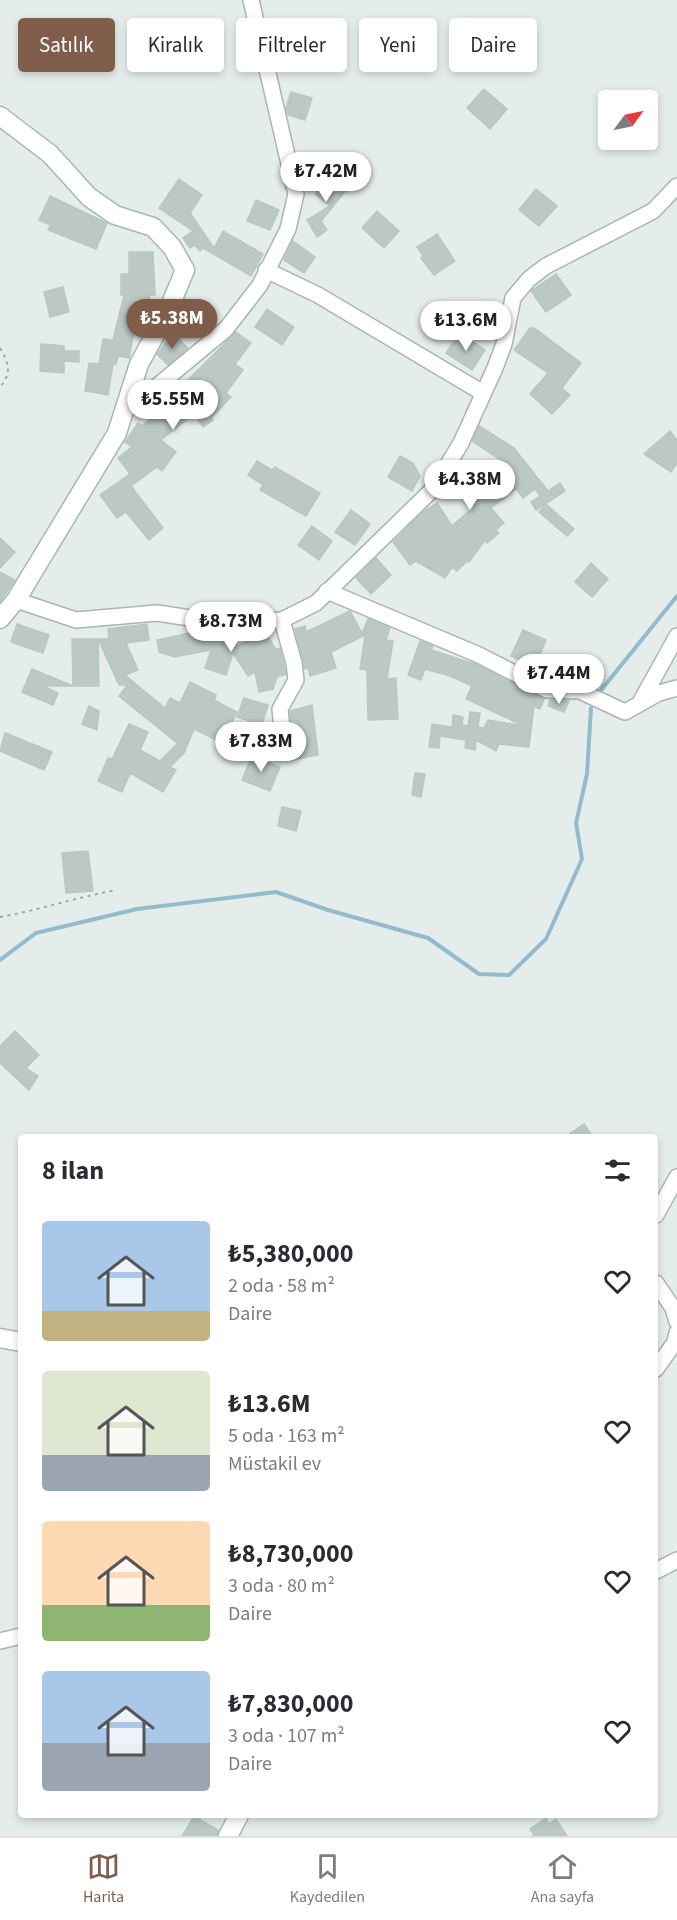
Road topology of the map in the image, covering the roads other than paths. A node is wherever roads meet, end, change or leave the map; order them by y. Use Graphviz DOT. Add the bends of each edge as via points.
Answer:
graph roads {
  1 [pos="251,0"];
  2 [pos="0,116"];
  3 [pos="677,186"];
  4 [pos="266,270"];
  5 [pos="483,393"];
  6 [pos="128,396"];
  7 [pos="327,591"];
  8 [pos="16,600"];
  9 [pos="0,619"];
  10 [pos="282,620"];
  11 [pos="677,636"];
  12 [pos="677,688"];
  13 [pos="641,701"];
  14 [pos="283,740"];
  15 [pos="677,1177"];
  16 [pos="658,1211"];
  17 [pos="658,1286"];
  18 [pos="677,1322"];
  19 [pos="677,1333"];
  20 [pos="0,1338"];
  21 [pos="18,1341"];
  22 [pos="658,1366"];
  23 [pos="677,1560"];
  24 [pos="658,1570"];
  25 [pos="18,1637"];
  26 [pos="0,1641"];
  27 [pos="237,1818"];
  28 [pos="228,1836"];
  1 -- 4 [label="street" via="296,194 288,229"];
  2 -- 6 [label="street" via="50,154 89,197 115,215 153,227 172,247 185,270 139,364"];
  3 -- 5 [label="street" via="653,211 546,266 529,279 513,298 504,344"];
  4 -- 5 [label="street" via="346,311"];
  4 -- 6 [label="street" via="260,285 226,329 149,393"];
  5 -- 7 [label="street" via="461,443 433,489"];
  6 -- 8 [label="street" via="117,433"];
  7 -- 10 [label="street" via="316,603"];
  7 -- 13 [label="street" via="479,655 547,690 580,691 625,711"];
  8 -- 9 [label="street"];
  8 -- 10 [label="street" via="76,620 157,613 210,621"];
  10 -- 14 [label="street" via="296,680 280,709"];
  11 -- 13 [label="street"];
  12 -- 13 [label="street"];
  15 -- 16 [label="street"];
  17 -- 18 [label="street"];
  19 -- 22 [label="street"];
  20 -- 21 [label="street"];
  23 -- 24 [label="street"];
  25 -- 26 [label="street"];
  27 -- 28 [label="street"];
}
